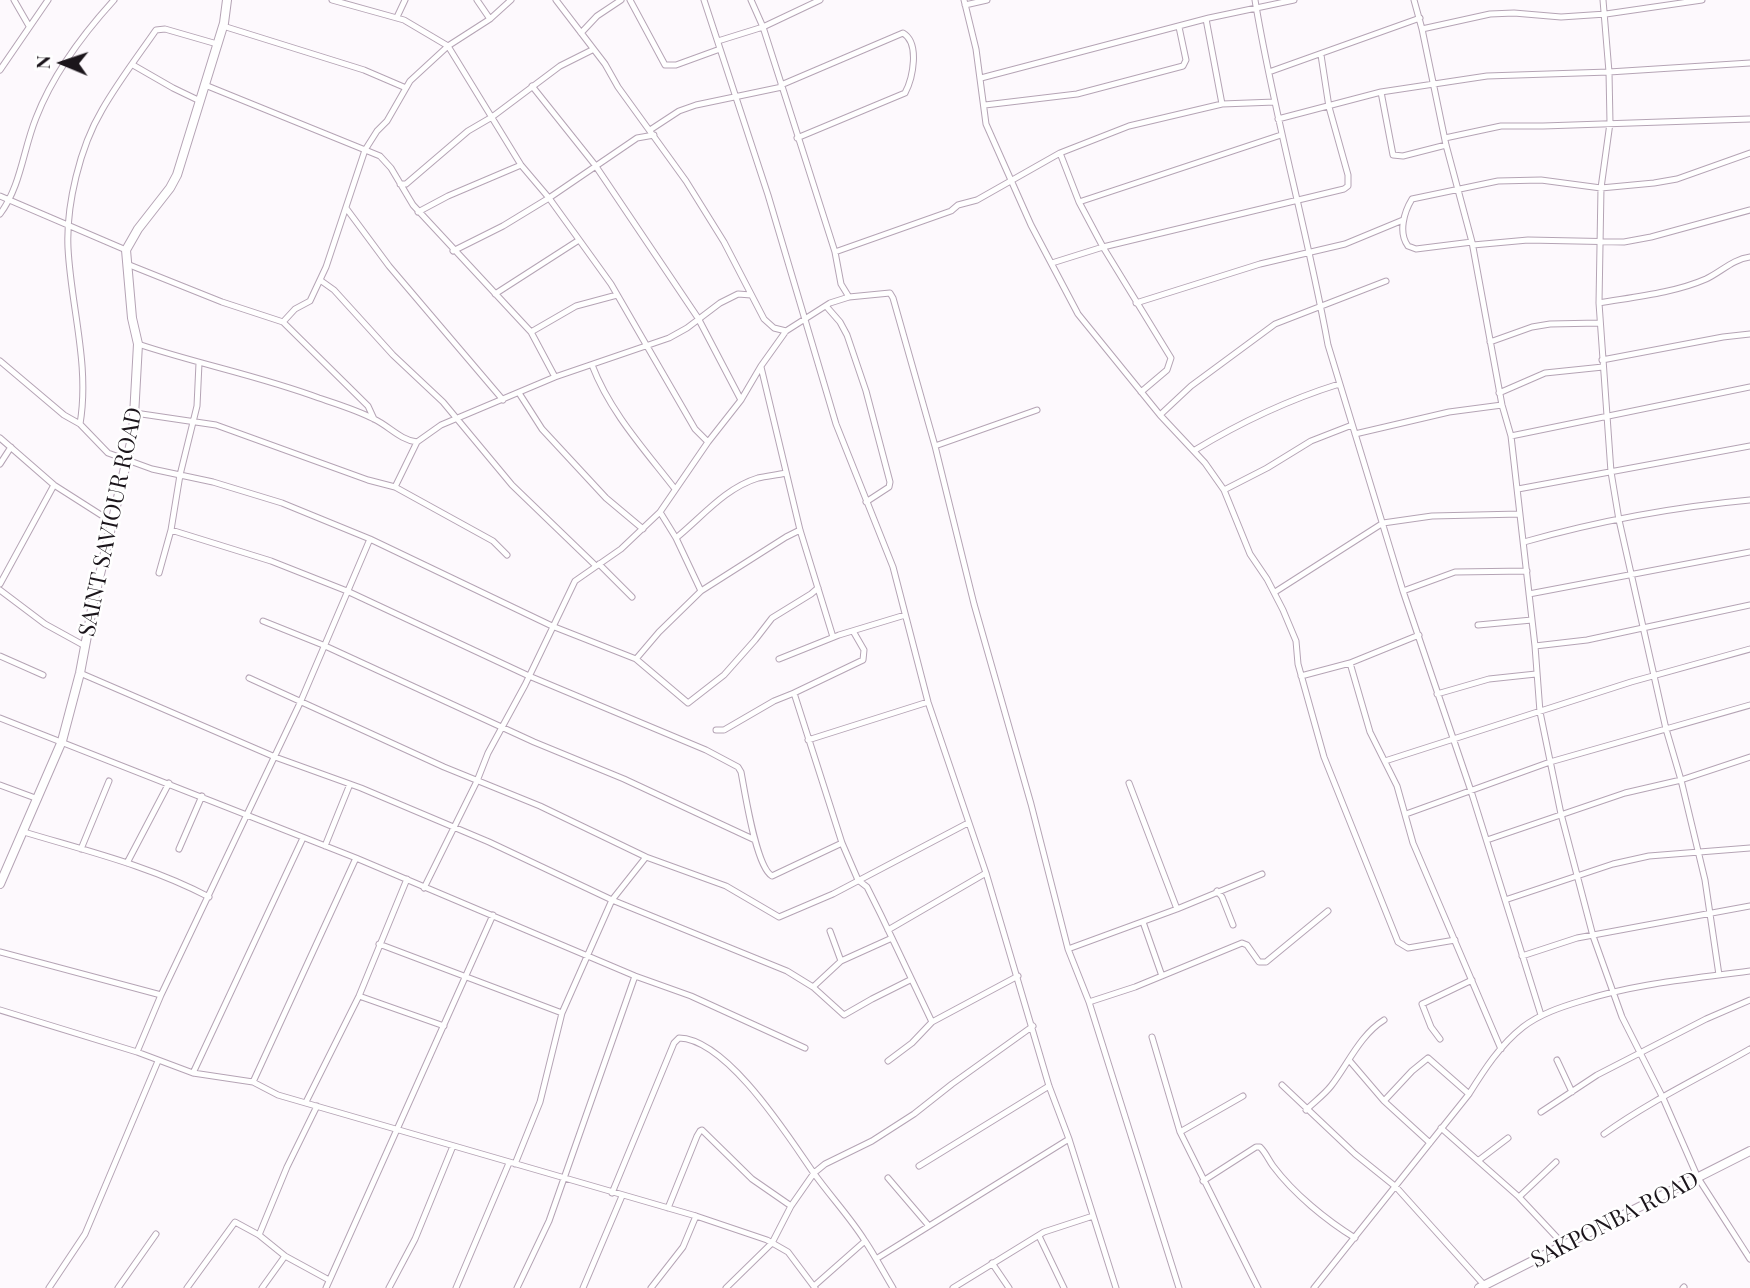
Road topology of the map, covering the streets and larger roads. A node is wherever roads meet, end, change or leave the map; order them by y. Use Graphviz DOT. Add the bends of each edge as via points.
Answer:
graph roads {
  1 [pos="14,0"];
  2 [pos="48,0"];
  3 [pos="114,0"];
  4 [pos="227,0"];
  5 [pos="331,0"];
  6 [pos="405,0"];
  7 [pos="477,0"];
  8 [pos="511,0"];
  9 [pos="556,0"];
  10 [pos="621,0"];
  11 [pos="630,0"];
  12 [pos="704,0"];
  13 [pos="751,0"];
  14 [pos="820,0"];
  15 [pos="987,0"];
  16 [pos="1255,0"];
  17 [pos="1294,0"];
  18 [pos="1414,0"];
  19 [pos="1603,0"];
  20 [pos="1702,0"];
  21 [pos="344,1"];
  22 [pos="964,3"];
  23 [pos="1257,9"];
  24 [pos="1606,14"];
  25 [pos="397,17"];
  26 [pos="1420,18"];
  27 [pos="490,19"];
  28 [pos="1206,19"];
  29 [pos="29,26"];
  30 [pos="223,26"];
  31 [pos="762,27"];
  32 [pos="1179,27"];
  33 [pos="1422,29"];
  34 [pos="581,33"];
  35 [pos="718,41"];
  36 [pos="218,44"];
  37 [pos="448,46"];
  38 [pos="720,49"];
  39 [pos="592,50"];
  40 [pos="1321,55"];
  41 [pos="1750,63"];
  42 [pos="133,65"];
  43 [pos="0,70"];
  44 [pos="1269,72"];
  45 [pos="1609,72"];
  46 [pos="981,78"];
  47 [pos="205,85"];
  48 [pos="532,86"];
  49 [pos="782,86"];
  50 [pos="1434,86"];
  51 [pos="406,88"];
  52 [pos="1381,92"];
  53 [pos="737,97"];
  54 [pos="200,101"];
  55 [pos="1275,102"];
  56 [pos="1223,104"];
  57 [pos="985,105"];
  58 [pos="1329,107"];
  59 [pos="492,117"];
  60 [pos="1278,119"];
  61 [pos="1750,119"];
  62 [pos="1610,122"];
  63 [pos="652,132"];
  64 [pos="1281,135"];
  65 [pos="797,138"];
  66 [pos="1445,142"];
  67 [pos="365,150"];
  68 [pos="1060,153"];
  69 [pos="1750,153"];
  70 [pos="521,165"];
  71 [pos="595,165"];
  72 [pos="1010,180"];
  73 [pos="400,184"];
  74 [pos="1601,188"];
  75 [pos="1460,190"];
  76 [pos="0,196"];
  77 [pos="549,198"];
  78 [pos="11,200"];
  79 [pos="1296,201"];
  80 [pos="1079,202"];
  81 [pos="346,208"];
  82 [pos="1750,210"];
  83 [pos="418,212"];
  84 [pos="0,214"];
  85 [pos="1403,220"];
  86 [pos="69,226"];
  87 [pos="579,240"];
  88 [pos="1602,243"];
  89 [pos="1472,244"];
  90 [pos="1103,247"];
  91 [pos="126,250"];
  92 [pos="453,251"];
  93 [pos="835,252"];
  94 [pos="1309,254"];
  95 [pos="1750,257"];
  96 [pos="1052,263"];
  97 [pos="127,264"];
  98 [pos="320,280"];
  99 [pos="1386,281"];
  100 [pos="495,294"];
  101 [pos="617,295"];
  102 [pos="751,295"];
  103 [pos="849,297"];
  104 [pos="1136,303"];
  105 [pos="1599,303"];
  106 [pos="826,306"];
  107 [pos="1321,306"];
  108 [pos="698,318"];
  109 [pos="805,319"];
  110 [pos="283,322"];
  111 [pos="1600,323"];
  112 [pos="774,328"];
  113 [pos="786,331"];
  114 [pos="531,332"];
  115 [pos="1750,334"];
  116 [pos="779,340"];
  117 [pos="1490,342"];
  118 [pos="138,344"];
  119 [pos="647,346"];
  120 [pos="0,361"];
  121 [pos="199,363"];
  122 [pos="1602,363"];
  123 [pos="592,365"];
  124 [pos="761,366"];
  125 [pos="555,377"];
  126 [pos="766,380"];
  127 [pos="753,381"];
  128 [pos="1339,384"];
  129 [pos="1750,387"];
  130 [pos="1141,392"];
  131 [pos="519,393"];
  132 [pos="1499,393"];
  133 [pos="503,400"];
  134 [pos="741,400"];
  135 [pos="1502,405"];
  136 [pos="1037,410"];
  137 [pos="135,413"];
  138 [pos="1160,415"];
  139 [pos="1606,417"];
  140 [pos="374,419"];
  141 [pos="455,419"];
  142 [pos="194,421"];
  143 [pos="80,424"];
  144 [pos="1352,425"];
  145 [pos="1355,434"];
  146 [pos="1511,436"];
  147 [pos="0,438"];
  148 [pos="417,442"];
  149 [pos="708,442"];
  150 [pos="934,446"];
  151 [pos="1750,446"];
  152 [pos="10,447"];
  153 [pos="1195,450"];
  154 [pos="127,460"];
  155 [pos="0,464"];
  156 [pos="1611,472"];
  157 [pos="786,474"];
  158 [pos="180,475"];
  159 [pos="54,485"];
  160 [pos="395,487"];
  161 [pos="675,489"];
  162 [pos="1518,489"];
  163 [pos="1224,490"];
  164 [pos="1750,500"];
  165 [pos="866,502"];
  166 [pos="660,512"];
  167 [pos="1520,514"];
  168 [pos="1619,520"];
  169 [pos="112,522"];
  170 [pos="1383,523"];
  171 [pos="643,529"];
  172 [pos="171,530"];
  173 [pos="800,530"];
  174 [pos="676,538"];
  175 [pos="370,539"];
  176 [pos="1524,542"];
  177 [pos="1750,552"];
  178 [pos="507,555"];
  179 [pos="597,565"];
  180 [pos="1527,571"];
  181 [pos="159,573"];
  182 [pos="1632,574"];
  183 [pos="0,584"];
  184 [pos="818,588"];
  185 [pos="0,590"];
  186 [pos="346,591"];
  187 [pos="701,591"];
  188 [pos="1403,591"];
  189 [pos="1275,592"];
  190 [pos="811,594"];
  191 [pos="1529,594"];
  192 [pos="820,596"];
  193 [pos="632,597"];
  194 [pos="1750,605"];
  195 [pos="905,615"];
  196 [pos="1532,620"];
  197 [pos="263,621"];
  198 [pos="1478,625"];
  199 [pos="552,626"];
  200 [pos="1642,627"];
  201 [pos="853,631"];
  202 [pos="1419,635"];
  203 [pos="833,637"];
  204 [pos="323,645"];
  205 [pos="86,646"];
  206 [pos="1535,646"];
  207 [pos="1750,649"];
  208 [pos="0,656"];
  209 [pos="636,659"];
  210 [pos="779,659"];
  211 [pos="1350,663"];
  212 [pos="80,673"];
  213 [pos="1536,674"];
  214 [pos="43,675"];
  215 [pos="529,676"];
  216 [pos="1301,676"];
  217 [pos="1654,676"];
  218 [pos="249,678"];
  219 [pos="794,694"];
  220 [pos="1437,694"];
  221 [pos="928,702"];
  222 [pos="300,703"];
  223 [pos="1750,705"];
  224 [pos="1540,712"];
  225 [pos="0,718"];
  226 [pos="501,727"];
  227 [pos="1666,729"];
  228 [pos="716,730"];
  229 [pos="1453,739"];
  230 [pos="808,740"];
  231 [pos="62,741"];
  232 [pos="275,757"];
  233 [pos="1750,757"];
  234 [pos="1385,761"];
  235 [pos="1550,762"];
  236 [pos="1681,780"];
  237 [pos="108,781"];
  238 [pos="477,781"];
  239 [pos="169,783"];
  240 [pos="1129,783"];
  241 [pos="350,784"];
  242 [pos="0,785"];
  243 [pos="1471,790"];
  244 [pos="202,796"];
  245 [pos="38,799"];
  246 [pos="247,814"];
  247 [pos="1406,814"];
  248 [pos="1561,814"];
  249 [pos="968,823"];
  250 [pos="453,828"];
  251 [pos="24,832"];
  252 [pos="303,838"];
  253 [pos="755,840"];
  254 [pos="1487,840"];
  255 [pos="842,843"];
  256 [pos="325,846"];
  257 [pos="1750,848"];
  258 [pos="81,849"];
  259 [pos="178,849"];
  260 [pos="1698,852"];
  261 [pos="646,857"];
  262 [pos="356,858"];
  263 [pos="127,863"];
  264 [pos="986,873"];
  265 [pos="1262,874"];
  266 [pos="1578,875"];
  267 [pos="407,879"];
  268 [pos="858,880"];
  269 [pos="0,884"];
  270 [pos="424,888"];
  271 [pos="1217,891"];
  272 [pos="209,897"];
  273 [pos="612,900"];
  274 [pos="1504,900"];
  275 [pos="1750,906"];
  276 [pos="1177,909"];
  277 [pos="1328,911"];
  278 [pos="1711,914"];
  279 [pos="494,915"];
  280 [pos="1143,922"];
  281 [pos="1233,925"];
  282 [pos="888,930"];
  283 [pos="830,931"];
  284 [pos="1593,936"];
  285 [pos="892,938"];
  286 [pos="1455,940"];
  287 [pos="380,944"];
  288 [pos="1068,949"];
  289 [pos="0,952"];
  290 [pos="587,955"];
  291 [pos="1522,956"];
  292 [pos="841,961"];
  293 [pos="1750,971"];
  294 [pos="1719,975"];
  295 [pos="635,976"];
  296 [pos="1018,976"];
  297 [pos="1162,976"];
  298 [pos="466,978"];
  299 [pos="910,980"];
  300 [pos="1472,980"];
  301 [pos="813,987"];
  302 [pos="1611,991"];
  303 [pos="161,995"];
  304 [pos="359,996"];
  305 [pos="1750,1000"];
  306 [pos="1089,1002"];
  307 [pos="1,1012"];
  308 [pos="562,1013"];
  309 [pos="1541,1015"];
  310 [pos="1384,1020"];
  311 [pos="932,1022"];
  312 [pos="444,1026"];
  313 [pos="1033,1026"];
  314 [pos="1152,1037"];
  315 [pos="1440,1039"];
  316 [pos="805,1048"];
  317 [pos="1501,1049"];
  318 [pos="1750,1049"];
  319 [pos="137,1052"];
  320 [pos="1639,1054"];
  321 [pos="1349,1060"];
  322 [pos="1557,1060"];
  323 [pos="158,1061"];
  324 [pos="888,1061"];
  325 [pos="193,1073"];
  326 [pos="253,1082"];
  327 [pos="1282,1085"];
  328 [pos="1049,1086"];
  329 [pos="1572,1092"];
  330 [pos="1469,1094"];
  331 [pos="1243,1096"];
  332 [pos="1663,1098"];
  333 [pos="1384,1101"];
  334 [pos="306,1102"];
  335 [pos="317,1106"];
  336 [pos="1306,1110"];
  337 [pos="1541,1112"];
  338 [pos="1441,1128"];
  339 [pos="398,1129"];
  340 [pos="1180,1132"];
  341 [pos="1604,1134"];
  342 [pos="1508,1138"];
  343 [pos="1069,1139"];
  344 [pos="1430,1143"];
  345 [pos="453,1146"];
  346 [pos="1750,1151"];
  347 [pos="1479,1160"];
  348 [pos="1556,1162"];
  349 [pos="512,1164"];
  350 [pos="919,1166"];
  351 [pos="814,1173"];
  352 [pos="563,1178"];
  353 [pos="888,1178"];
  354 [pos="1698,1178"];
  355 [pos="1203,1181"];
  356 [pos="1396,1187"];
  357 [pos="612,1193"];
  358 [pos="622,1196"];
  359 [pos="1519,1197"];
  360 [pos="791,1206"];
  361 [pos="668,1208"];
  362 [pos="696,1216"];
  363 [pos="1093,1216"];
  364 [pos="929,1226"];
  365 [pos="156,1234"];
  366 [pos="259,1235"];
  367 [pos="1039,1236"];
  368 [pos="1355,1238"];
  369 [pos="865,1241"];
  370 [pos="772,1243"];
  371 [pos="1564,1245"];
  372 [pos="285,1256"];
  373 [pos="876,1259"];
  374 [pos="1750,1259"];
  375 [pos="992,1263"];
  376 [pos="329,1280"];
  377 [pos="814,1287"];
  378 [pos="1484,1287"];
  379 [pos="49,1288"];
  380 [pos="118,1288"];
  381 [pos="187,1288"];
  382 [pos="262,1288"];
  383 [pos="326,1288"];
  384 [pos="388,1288"];
  385 [pos="456,1288"];
  386 [pos="517,1288"];
  387 [pos="583,1288"];
  388 [pos="651,1288"];
  389 [pos="726,1288"];
  390 [pos="893,1288"];
  391 [pos="953,1288"];
  392 [pos="1009,1288"];
  393 [pos="1064,1288"];
  394 [pos="1115,1288"];
  395 [pos="1179,1288"];
  396 [pos="1258,1288"];
  397 [pos="1314,1288"];
  1 -- 29 [label="street"];
  2 -- 29 [label="street"];
  3 -- 78 [label="street" via="65,61 36,117"];
  4 -- 30 [label="street"];
  5 -- 21 [label="street"];
  6 -- 25 [label="street"];
  7 -- 27 [label="street"];
  8 -- 27 [label="street"];
  9 -- 34 [label="street"];
  10 -- 34 [label="street"];
  11 -- 38 [label="street" via="666,65"];
  12 -- 35 [label="street"];
  13 -- 31 [label="street"];
  14 -- 31 [label="street"];
  15 -- 22 [label="street"];
  16 -- 23 [label="street"];
  17 -- 23 [label="street"];
  18 -- 26 [label="street"];
  19 -- 24 [label="street"];
  20 -- 24 [label="street"];
  21 -- 25 [label="street"];
  22 -- 46 [label="street"];
  23 -- 28 [label="street"];
  23 -- 44 [label="street"];
  24 -- 33 [label="street" via="1490,14"];
  24 -- 45 [label="street"];
  25 -- 37 [label="street"];
  26 -- 33 [label="street"];
  26 -- 40 [label="street"];
  27 -- 37 [label="street"];
  28 -- 32 [label="street"];
  28 -- 56 [label="street"];
  29 -- 43 [label="street"];
  30 -- 36 [label="street"];
  30 -- 51 [label="street" via="364,70"];
  31 -- 35 [label="street"];
  31 -- 49 [label="street"];
  32 -- 46 [label="street"];
  32 -- 57 [label="street" via="1186,60 1183,66 1077,94"];
  33 -- 50 [label="street"];
  34 -- 39 [label="street"];
  35 -- 38 [label="street"];
  36 -- 42 [label="street" via="158,29"];
  36 -- 47 [label="street"];
  37 -- 51 [label="street"];
  37 -- 59 [label="street"];
  38 -- 53 [label="street"];
  39 -- 48 [label="street"];
  39 -- 63 [label="street"];
  40 -- 44 [label="street"];
  40 -- 58 [label="street"];
  41 -- 45 [label="street"];
  42 -- 54 [label="street"];
  42 -- 86 [label="street" via="88,140"];
  44 -- 55 [label="street"];
  45 -- 50 [label="street" via="1498,75"];
  45 -- 62 [label="street"];
  46 -- 57 [label="street"];
  47 -- 54 [label="street"];
  47 -- 67 [label="street"];
  48 -- 59 [label="street"];
  48 -- 71 [label="street"];
  49 -- 53 [label="street"];
  49 -- 65 [label="street"];
  49 -- 65 [label="street" via="903,33 910,39 911,74 905,93"];
  50 -- 52 [label="street"];
  50 -- 66 [label="street"];
  51 -- 67 [label="street"];
  52 -- 58 [label="street"];
  52 -- 66 [label="street" via="1393,155"];
  53 -- 63 [label="street" via="679,111"];
  53 -- 109 [label="street"];
  54 -- 91 [label="street" via="177,175"];
  55 -- 56 [label="street"];
  55 -- 60 [label="street"];
  56 -- 68 [label="street" via="1129,126"];
  57 -- 72 [label="street" via="986,124"];
  58 -- 60 [label="street"];
  58 -- 79 [label="street" via="1349,175 1348,186"];
  59 -- 70 [label="street"];
  59 -- 73 [label="street" via="468,131 406,184"];
  60 -- 64 [label="street"];
  61 -- 62 [label="street"];
  62 -- 66 [label="street" via="1501,126"];
  62 -- 74 [label="street"];
  63 -- 71 [label="street"];
  63 -- 102 [label="street" via="705,210"];
  64 -- 79 [label="street"];
  64 -- 80 [label="street"];
  65 -- 93 [label="street"];
  66 -- 75 [label="street"];
  67 -- 73 [label="street" via="380,156"];
  67 -- 81 [label="street"];
  68 -- 72 [label="street"];
  68 -- 80 [label="street"];
  69 -- 74 [label="street" via="1677,179"];
  70 -- 77 [label="street"];
  70 -- 83 [label="street"];
  71 -- 77 [label="street"];
  71 -- 108 [label="street"];
  72 -- 93 [label="street" via="978,200"];
  72 -- 96 [label="street"];
  73 -- 83 [label="street"];
  74 -- 75 [label="street" via="1541,180 1498,181"];
  74 -- 88 [label="street"];
  75 -- 85 [label="street" via="1412,199"];
  75 -- 89 [label="street"];
  76 -- 78 [label="street"];
  77 -- 87 [label="street"];
  77 -- 92 [label="street"];
  78 -- 84 [label="street"];
  78 -- 86 [label="street"];
  79 -- 90 [label="street"];
  79 -- 94 [label="street"];
  80 -- 90 [label="street"];
  81 -- 98 [label="street"];
  81 -- 133 [label="street" via="389,267"];
  82 -- 88 [label="street" via="1651,237"];
  83 -- 92 [label="street"];
  85 -- 89 [label="street" via="1405,244 1412,248"];
  85 -- 94 [label="street"];
  86 -- 91 [label="street"];
  86 -- 143 [label="street" via="82,367"];
  87 -- 100 [label="street"];
  87 -- 101 [label="street"];
  88 -- 89 [label="street" via="1528,240"];
  88 -- 105 [label="street"];
  89 -- 117 [label="street"];
  90 -- 96 [label="street"];
  90 -- 104 [label="street"];
  91 -- 97 [label="street, SAINT SAVIOUR ROAD"];
  92 -- 100 [label="street"];
  93 -- 103 [label="street" via="841,284"];
  94 -- 104 [label="street" via="1260,264"];
  94 -- 107 [label="street"];
  95 -- 105 [label="street" via="1706,279"];
  96 -- 130 [label="street" via="1078,314"];
  97 -- 110 [label="street"];
  97 -- 118 [label="street, SAINT SAVIOUR ROAD"];
  98 -- 110 [label="street" via="310,301"];
  98 -- 141 [label="street"];
  99 -- 107 [label="street"];
  100 -- 114 [label="street"];
  101 -- 114 [label="street" via="576,306"];
  101 -- 119 [label="street"];
  102 -- 108 [label="street" via="738,293"];
  102 -- 112 [label="street"];
  103 -- 106 [label="street"];
  103 -- 150 [label="street" via="885,292 893,298"];
  104 -- 130 [label="street" via="1171,358 1167,370"];
  105 -- 111 [label="street"];
  106 -- 109 [label="street"];
  106 -- 165 [label="street" via="847,335 890,482"];
  107 -- 128 [label="street"];
  107 -- 138 [label="street" via="1275,324 1191,386"];
  108 -- 119 [label="street" via="678,334"];
  108 -- 134 [label="street"];
  109 -- 113 [label="street"];
  109 -- 165 [label="street" via="836,424"];
  110 -- 140 [label="street" via="368,406"];
  111 -- 117 [label="street" via="1541,325"];
  111 -- 122 [label="street"];
  112 -- 113 [label="street"];
  112 -- 116 [label="street"];
  113 -- 116 [label="street"];
  114 -- 125 [label="street"];
  115 -- 122 [label="street"];
  116 -- 124 [label="street"];
  117 -- 132 [label="street"];
  118 -- 121 [label="street"];
  118 -- 137 [label="street, SAINT SAVIOUR ROAD"];
  119 -- 123 [label="street"];
  119 -- 149 [label="street" via="695,429"];
  120 -- 143 [label="street"];
  121 -- 140 [label="street" via="265,380"];
  121 -- 142 [label="street"];
  122 -- 132 [label="street" via="1545,373"];
  122 -- 139 [label="street"];
  123 -- 125 [label="street"];
  123 -- 161 [label="street" via="617,414"];
  124 -- 126 [label="street"];
  124 -- 127 [label="street"];
  125 -- 131 [label="street"];
  126 -- 127 [label="street"];
  126 -- 157 [label="street"];
  127 -- 134 [label="street"];
  128 -- 144 [label="street"];
  128 -- 153 [label="street" via="1294,398"];
  129 -- 139 [label="street"];
  130 -- 138 [label="street"];
  131 -- 133 [label="street"];
  131 -- 171 [label="street" via="542,429 606,498"];
  132 -- 135 [label="street"];
  133 -- 141 [label="street"];
  134 -- 149 [label="street"];
  135 -- 145 [label="street"];
  135 -- 146 [label="street"];
  136 -- 150 [label="street"];
  137 -- 142 [label="street"];
  137 -- 154 [label="street, SAINT SAVIOUR ROAD"];
  138 -- 153 [label="street"];
  139 -- 146 [label="street"];
  139 -- 156 [label="street"];
  140 -- 148 [label="street"];
  141 -- 148 [label="street"];
  141 -- 179 [label="street" via="519,492"];
  142 -- 158 [label="street"];
  142 -- 160 [label="street" via="237,431"];
  143 -- 154 [label="street" via="108,453"];
  144 -- 145 [label="street"];
  144 -- 163 [label="street" via="1311,441"];
  145 -- 170 [label="street"];
  146 -- 162 [label="street"];
  147 -- 152 [label="street"];
  148 -- 160 [label="street"];
  149 -- 161 [label="street"];
  150 -- 288 [label="street"];
  151 -- 156 [label="street"];
  152 -- 155 [label="street"];
  152 -- 159 [label="street"];
  153 -- 163 [label="street"];
  154 -- 158 [label="street"];
  154 -- 169 [label="street, SAINT SAVIOUR ROAD"];
  156 -- 162 [label="street"];
  156 -- 168 [label="street"];
  157 -- 173 [label="street"];
  157 -- 174 [label="street" via="756,478 732,491"];
  158 -- 172 [label="street"];
  158 -- 175 [label="street" via="282,503"];
  159 -- 169 [label="street"];
  159 -- 183 [label="street"];
  160 -- 178 [label="street" via="493,541"];
  161 -- 166 [label="street"];
  162 -- 167 [label="street"];
  163 -- 189 [label="street" via="1250,554"];
  164 -- 168 [label="street"];
  165 -- 195 [label="street" via="893,566"];
  166 -- 171 [label="street"];
  166 -- 174 [label="street"];
  167 -- 170 [label="street" via="1432,516"];
  167 -- 176 [label="street"];
  168 -- 176 [label="street"];
  168 -- 182 [label="street"];
  169 -- 205 [label="street, SAINT SAVIOUR ROAD"];
  170 -- 188 [label="street"];
  170 -- 189 [label="street"];
  171 -- 179 [label="street"];
  172 -- 181 [label="street"];
  172 -- 186 [label="street" via="271,561"];
  173 -- 184 [label="street"];
  173 -- 187 [label="street"];
  174 -- 187 [label="street"];
  175 -- 186 [label="street"];
  175 -- 199 [label="street"];
  176 -- 180 [label="street"];
  177 -- 182 [label="street"];
  179 -- 193 [label="street"];
  179 -- 199 [label="street" via="575,581"];
  180 -- 188 [label="street" via="1455,572"];
  180 -- 191 [label="street"];
  182 -- 191 [label="street"];
  182 -- 200 [label="street"];
  184 -- 190 [label="street"];
  184 -- 192 [label="street"];
  185 -- 205 [label="street"];
  186 -- 204 [label="street"];
  186 -- 215 [label="street"];
  187 -- 209 [label="street"];
  188 -- 202 [label="street"];
  189 -- 216 [label="street" via="1296,641"];
  190 -- 192 [label="street"];
  190 -- 209 [label="street" via="772,618 724,675 692,702 684,701"];
  191 -- 196 [label="street"];
  192 -- 203 [label="street"];
  194 -- 200 [label="street"];
  195 -- 201 [label="street"];
  195 -- 221 [label="street"];
  196 -- 198 [label="street"];
  196 -- 206 [label="street"];
  197 -- 204 [label="street"];
  199 -- 209 [label="street"];
  199 -- 215 [label="street"];
  200 -- 206 [label="street"];
  200 -- 217 [label="street"];
  201 -- 203 [label="street"];
  201 -- 219 [label="street" via="864,650 863,660"];
  202 -- 211 [label="street"];
  202 -- 220 [label="street"];
  203 -- 210 [label="street"];
  204 -- 222 [label="street"];
  204 -- 226 [label="street"];
  205 -- 212 [label="street, SAINT SAVIOUR ROAD"];
  206 -- 213 [label="street"];
  207 -- 217 [label="street"];
  208 -- 214 [label="street"];
  211 -- 216 [label="street"];
  211 -- 234 [label="street" via="1370,732"];
  212 -- 231 [label="street, SAINT SAVIOUR ROAD"];
  212 -- 232 [label="street"];
  213 -- 220 [label="street" via="1489,679"];
  213 -- 224 [label="street"];
  215 -- 226 [label="street"];
  215 -- 253 [label="street" via="738,767"];
  216 -- 286 [label="street" via="1324,757 1398,942 1408,948"];
  217 -- 224 [label="street"];
  217 -- 227 [label="street"];
  218 -- 222 [label="street"];
  219 -- 228 [label="street"];
  219 -- 230 [label="street"];
  220 -- 229 [label="street"];
  221 -- 230 [label="street"];
  221 -- 249 [label="street"];
  222 -- 232 [label="street"];
  222 -- 238 [label="street"];
  223 -- 227 [label="street"];
  224 -- 229 [label="street"];
  224 -- 235 [label="street"];
  225 -- 231 [label="street"];
  226 -- 238 [label="street"];
  226 -- 253 [label="street"];
  227 -- 235 [label="street"];
  227 -- 236 [label="street"];
  229 -- 234 [label="street"];
  229 -- 243 [label="street"];
  230 -- 255 [label="street"];
  231 -- 239 [label="street"];
  231 -- 245 [label="street, SAINT SAVIOUR ROAD"];
  232 -- 241 [label="street"];
  232 -- 246 [label="street"];
  233 -- 236 [label="street"];
  234 -- 247 [label="street"];
  235 -- 243 [label="street"];
  235 -- 248 [label="street"];
  236 -- 248 [label="street"];
  236 -- 260 [label="street"];
  237 -- 258 [label="street"];
  238 -- 250 [label="street"];
  238 -- 261 [label="street"];
  239 -- 244 [label="street"];
  239 -- 263 [label="street"];
  240 -- 276 [label="street"];
  241 -- 250 [label="street"];
  241 -- 256 [label="street"];
  242 -- 245 [label="street"];
  243 -- 247 [label="street"];
  243 -- 254 [label="street"];
  244 -- 246 [label="street"];
  244 -- 259 [label="street"];
  245 -- 251 [label="street, SAINT SAVIOUR ROAD"];
  246 -- 252 [label="street"];
  246 -- 272 [label="street"];
  247 -- 286 [label="street" via="1413,843"];
  248 -- 254 [label="street"];
  248 -- 266 [label="street"];
  249 -- 264 [label="street"];
  249 -- 268 [label="street"];
  250 -- 270 [label="street"];
  250 -- 273 [label="street"];
  251 -- 258 [label="street"];
  251 -- 269 [label="street, SAINT SAVIOUR ROAD"];
  252 -- 256 [label="street"];
  252 -- 325 [label="street"];
  253 -- 255 [label="street" via="765,870 772,876"];
  254 -- 274 [label="street"];
  255 -- 268 [label="street"];
  256 -- 262 [label="street"];
  257 -- 260 [label="street"];
  258 -- 263 [label="street"];
  260 -- 266 [label="street" via="1649,856"];
  260 -- 278 [label="street"];
  261 -- 268 [label="street" via="726,886 779,916"];
  261 -- 273 [label="street"];
  262 -- 267 [label="street"];
  262 -- 326 [label="street"];
  263 -- 272 [label="street"];
  264 -- 282 [label="street"];
  264 -- 296 [label="street"];
  265 -- 271 [label="street"];
  266 -- 274 [label="street"];
  266 -- 284 [label="street"];
  267 -- 270 [label="street"];
  267 -- 287 [label="street"];
  268 -- 282 [label="street" via="867,887"];
  270 -- 279 [label="street"];
  271 -- 276 [label="street"];
  271 -- 281 [label="street"];
  272 -- 303 [label="street"];
  273 -- 290 [label="street"];
  273 -- 301 [label="street" via="787,971"];
  274 -- 291 [label="street"];
  275 -- 278 [label="street"];
  276 -- 280 [label="street"];
  277 -- 297 [label="street" via="1266,962 1259,962 1242,943"];
  278 -- 284 [label="street"];
  278 -- 294 [label="street"];
  279 -- 290 [label="street"];
  279 -- 298 [label="street"];
  280 -- 288 [label="street"];
  280 -- 297 [label="street"];
  282 -- 285 [label="street"];
  283 -- 292 [label="street"];
  284 -- 291 [label="street"];
  284 -- 302 [label="street"];
  285 -- 292 [label="street"];
  285 -- 299 [label="street"];
  286 -- 300 [label="street"];
  287 -- 298 [label="street"];
  287 -- 304 [label="street"];
  288 -- 306 [label="street"];
  289 -- 303 [label="street"];
  290 -- 295 [label="street"];
  290 -- 308 [label="street"];
  291 -- 309 [label="street"];
  292 -- 301 [label="street"];
  293 -- 294 [label="street"];
  294 -- 302 [label="street"];
  295 -- 316 [label="street"];
  295 -- 352 [label="street"];
  296 -- 311 [label="street"];
  296 -- 313 [label="street"];
  297 -- 306 [label="street"];
  298 -- 308 [label="street"];
  298 -- 312 [label="street"];
  299 -- 301 [label="street" via="844,1015"];
  299 -- 311 [label="street"];
  300 -- 315 [label="street" via="1422,1003"];
  300 -- 317 [label="street"];
  302 -- 309 [label="street"];
  302 -- 320 [label="street"];
  303 -- 319 [label="street"];
  304 -- 312 [label="street"];
  304 -- 334 [label="street"];
  305 -- 320 [label="street"];
  306 -- 395 [label="street"];
  307 -- 319 [label="street"];
  308 -- 349 [label="street" via="540,1101"];
  309 -- 317 [label="street"];
  310 -- 321 [label="street"];
  311 -- 324 [label="street"];
  312 -- 339 [label="street"];
  313 -- 328 [label="street"];
  313 -- 351 [label="street" via="914,1114"];
  314 -- 340 [label="street"];
  317 -- 330 [label="street"];
  318 -- 332 [label="street"];
  319 -- 323 [label="street"];
  320 -- 329 [label="street"];
  320 -- 332 [label="street"];
  321 -- 333 [label="street"];
  321 -- 336 [label="street"];
  322 -- 329 [label="street"];
  323 -- 325 [label="street"];
  323 -- 379 [label="street" via="85,1234"];
  325 -- 326 [label="street"];
  326 -- 334 [label="street"];
  327 -- 336 [label="street"];
  328 -- 343 [label="street"];
  328 -- 350 [label="street"];
  329 -- 337 [label="street"];
  330 -- 333 [label="street" via="1428,1058"];
  330 -- 338 [label="street"];
  331 -- 340 [label="street"];
  332 -- 341 [label="street" via="1638,1109"];
  332 -- 354 [label="street"];
  333 -- 344 [label="street"];
  334 -- 335 [label="street"];
  335 -- 339 [label="street"];
  335 -- 366 [label="street"];
  336 -- 356 [label="street"];
  338 -- 344 [label="street"];
  338 -- 347 [label="street"];
  339 -- 345 [label="street"];
  339 -- 376 [label="street"];
  340 -- 355 [label="street"];
  342 -- 347 [label="street"];
  343 -- 363 [label="street"];
  343 -- 364 [label="street"];
  344 -- 356 [label="street"];
  345 -- 349 [label="street"];
  345 -- 384 [label="street" via="415,1239"];
  346 -- 354 [label="street, SAKPONBA ROAD"];
  347 -- 359 [label="street"];
  348 -- 359 [label="street"];
  349 -- 352 [label="street"];
  349 -- 385 [label="street"];
  351 -- 357 [label="street" via="789,1134 732,1068 714,1052 679,1038"];
  351 -- 360 [label="street"];
  351 -- 369 [label="street"];
  352 -- 357 [label="street"];
  352 -- 386 [label="street" via="549,1221"];
  353 -- 364 [label="street"];
  354 -- 371 [label="street, SAKPONBA ROAD"];
  354 -- 374 [label="street"];
  355 -- 368 [label="street" via="1261,1147 1300,1195"];
  355 -- 396 [label="street"];
  356 -- 368 [label="street"];
  356 -- 378 [label="street"];
  357 -- 358 [label="street"];
  358 -- 361 [label="street"];
  358 -- 387 [label="street"];
  359 -- 371 [label="street"];
  360 -- 361 [label="street" via="752,1179 702,1130"];
  360 -- 370 [label="street"];
  361 -- 362 [label="street"];
  362 -- 370 [label="street"];
  362 -- 388 [label="street" via="683,1247"];
  363 -- 367 [label="street"];
  363 -- 394 [label="street"];
  364 -- 373 [label="street"];
  365 -- 380 [label="street"];
  366 -- 372 [label="street"];
  366 -- 381 [label="street" via="235,1222"];
  367 -- 375 [label="street"];
  367 -- 393 [label="street"];
  368 -- 397 [label="street"];
  369 -- 373 [label="street"];
  369 -- 377 [label="street"];
  370 -- 377 [label="street" via="788,1252"];
  370 -- 389 [label="street"];
  371 -- 378 [label="street, SAKPONBA ROAD"];
  372 -- 376 [label="street"];
  372 -- 382 [label="street"];
  373 -- 390 [label="street"];
  375 -- 391 [label="street"];
  375 -- 392 [label="street"];
  376 -- 383 [label="street"];
}
